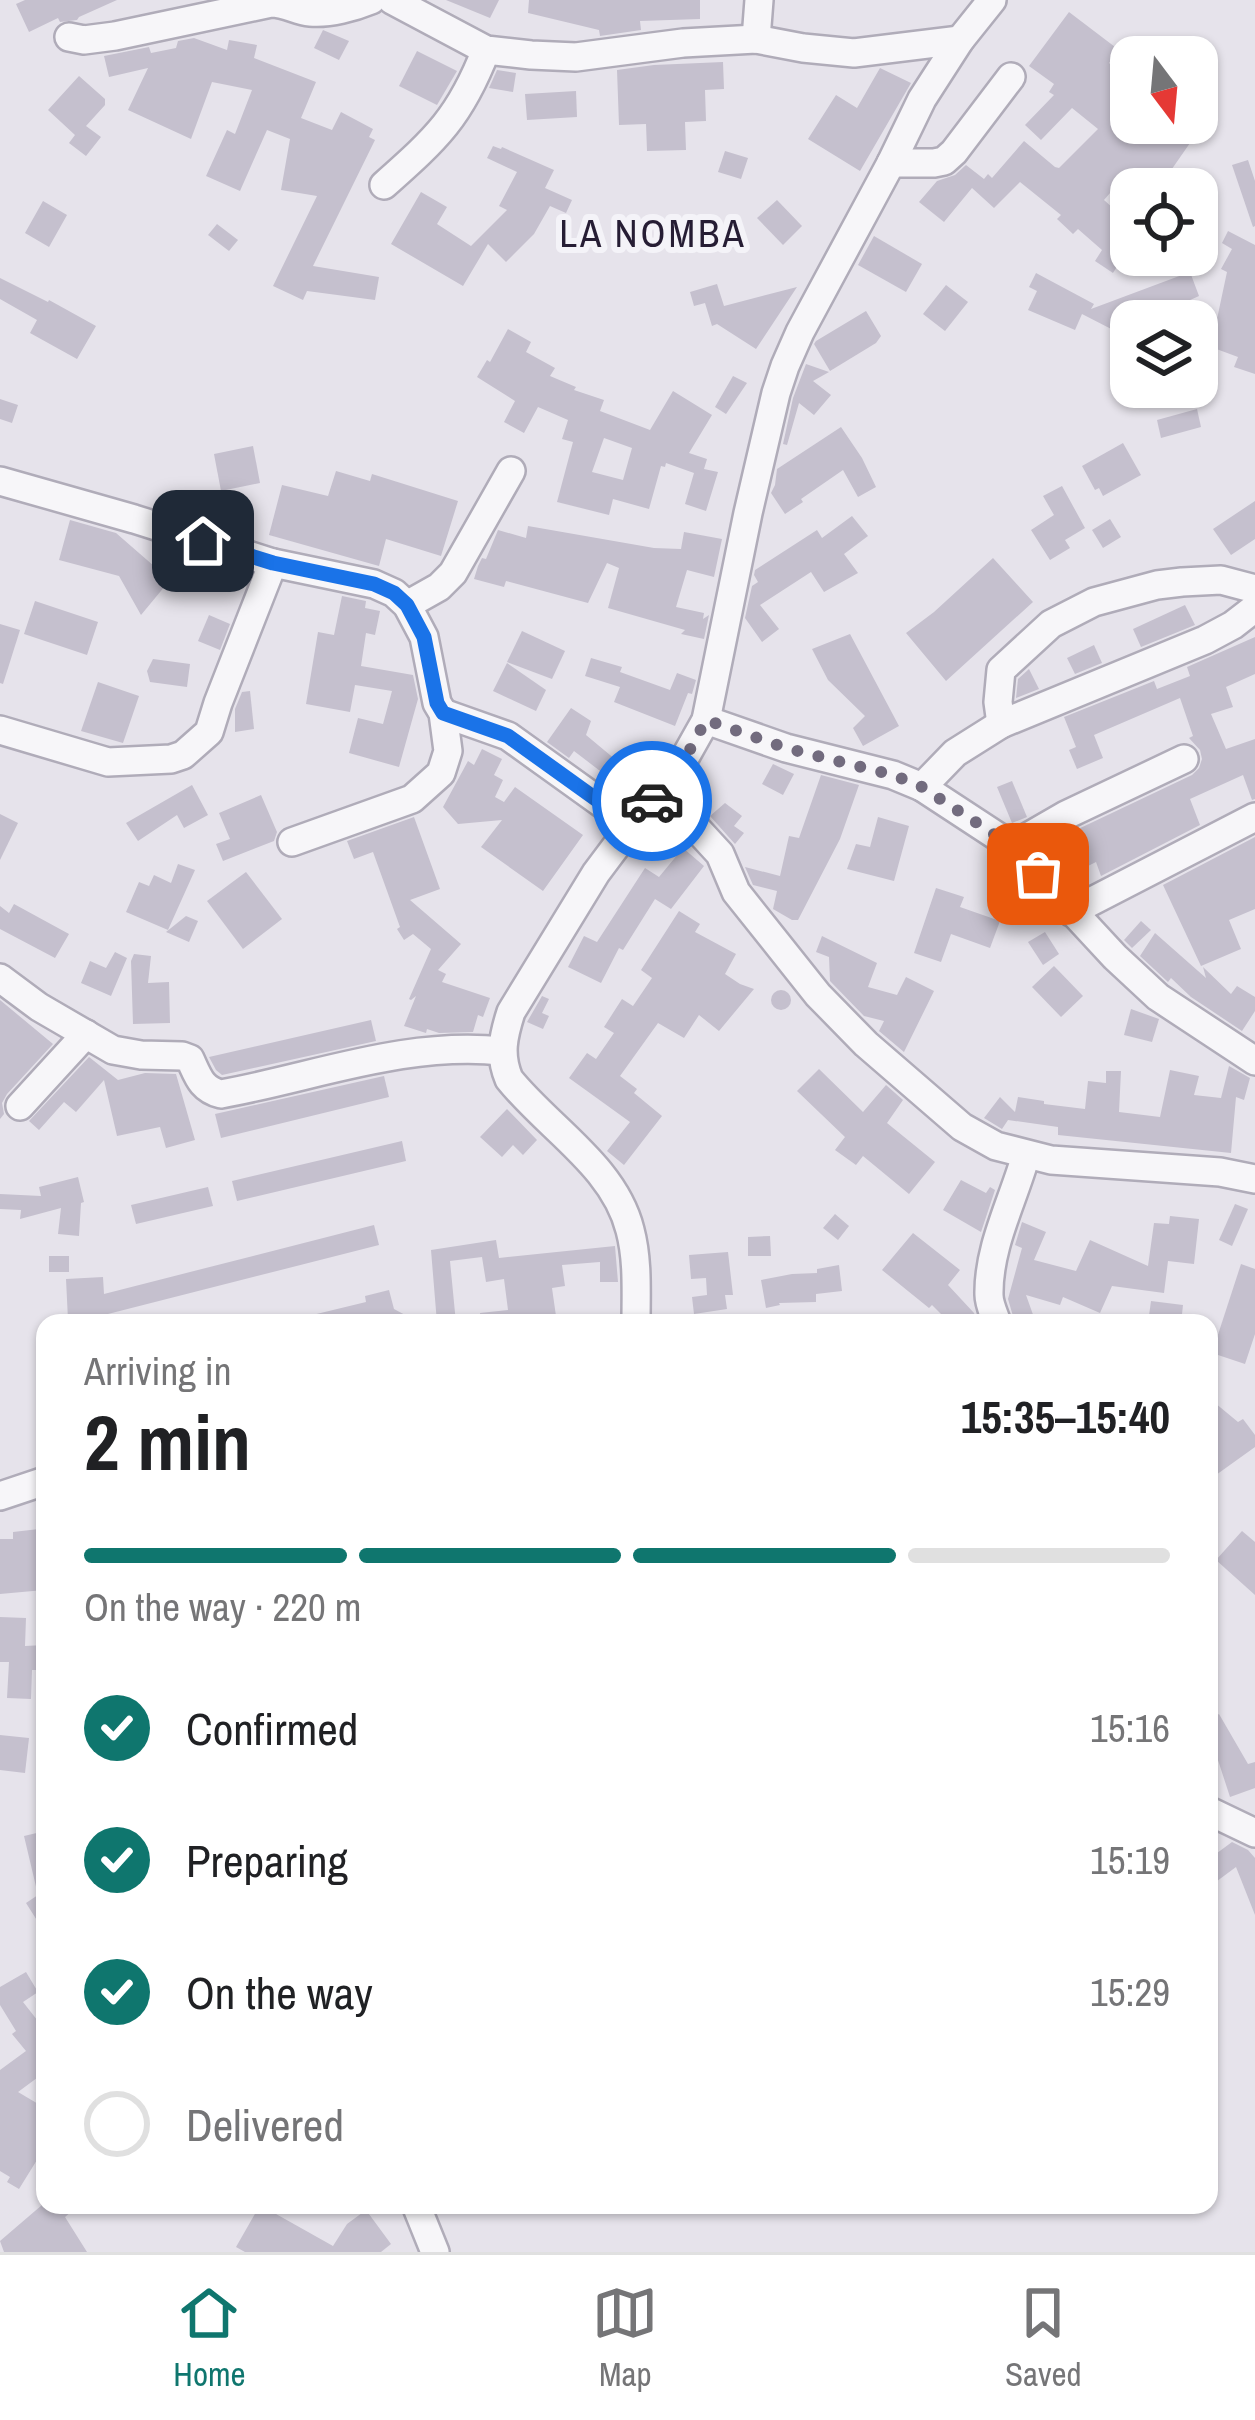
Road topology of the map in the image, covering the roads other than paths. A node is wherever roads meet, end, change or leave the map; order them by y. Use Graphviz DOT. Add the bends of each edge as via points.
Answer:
graph roads {
  1 [pos="370,0"];
  2 [pos="392,0"];
  3 [pos="759,0"];
  4 [pos="992,0"];
  5 [pos="69,38"];
  6 [pos="756,39"];
  7 [pos="960,40"];
  8 [pos="486,50"];
  9 [pos="1011,77"];
  10 [pos="891,163"];
  11 [pos="384,185"];
  12 [pos="511,471"];
  13 [pos="0,481"];
  14 [pos="273,563"];
  15 [pos="1255,589"];
  16 [pos="407,605"];
  17 [pos="1255,608"];
  18 [pos="443,713"];
  19 [pos="706,720"];
  20 [pos="1001,724"];
  21 [pos="0,730"];
  22 [pos="1184,760"];
  23 [pos="922,787"];
  24 [pos="662,790"];
  25 [pos="1255,817"];
  26 [pos="632,825"];
  27 [pos="292,842"];
  28 [pos="1012,846"];
  29 [pos="1071,912"];
  30 [pos="0,978"];
  31 [pos="86,1034"];
  32 [pos="502,1051"];
  33 [pos="1255,1060"];
  34 [pos="20,1106"];
  35 [pos="1026,1156"];
  36 [pos="1255,1179"];
  37 [pos="636,1314"];
  38 [pos="994,1314"];
  39 [pos="36,1484"];
  40 [pos="0,1496"];
  41 [pos="1218,1814"];
  42 [pos="1255,1833"];
  43 [pos="420,2214"];
  44 [pos="435,2252"];
  1 -- 5 [label="street" via="308,13 271,3"];
  2 -- 8 [label="street"];
  3 -- 6 [label="street"];
  4 -- 7 [label="street"];
  6 -- 7 [label="street" via="854,53"];
  6 -- 8 [label="street" via="576,57"];
  7 -- 10 [label="street"];
  8 -- 11 [label="street" via="454,116"];
  9 -- 10 [label="street" via="944,161"];
  10 -- 19 [label="street" via="776,393"];
  12 -- 16 [label="street" via="453,574"];
  13 -- 14 [label="street"];
  14 -- 16 [label="street" via="374,584"];
  14 -- 21 [label="street" via="209,732 183,754 108,762"];
  15 -- 20 [label="street" via="1221,580 1157,585 1051,624 1001,670"];
  16 -- 18 [label="street" via="424,637"];
  17 -- 20 [label="street" via="1171,655"];
  18 -- 26 [label="street" via="508,736"];
  18 -- 27 [label="street" via="448,751 429,786"];
  19 -- 23 [label="street"];
  19 -- 24 [label="street"];
  20 -- 23 [label="street" via="955,753"];
  22 -- 28 [label="street"];
  23 -- 28 [label="street"];
  24 -- 26 [label="street"];
  24 -- 35 [label="street" via="720,854 736,892 794,969 866,1044 962,1127"];
  25 -- 29 [label="street"];
  26 -- 32 [label="street" via="511,1012"];
  28 -- 29 [label="street"];
  29 -- 33 [label="street" via="1158,997"];
  30 -- 31 [label="street"];
  31 -- 32 [label="street" via="113,1050 190,1059 202,1085 220,1094 388,1056"];
  31 -- 34 [label="street"];
  32 -- 37 [label="street" via="509,1079 621,1204 634,1250"];
  35 -- 36 [label="street"];
  35 -- 38 [label="street" via="997,1237 988,1299"];
  39 -- 40 [label="street"];
  41 -- 42 [label="street"];
  43 -- 44 [label="street"];
}
